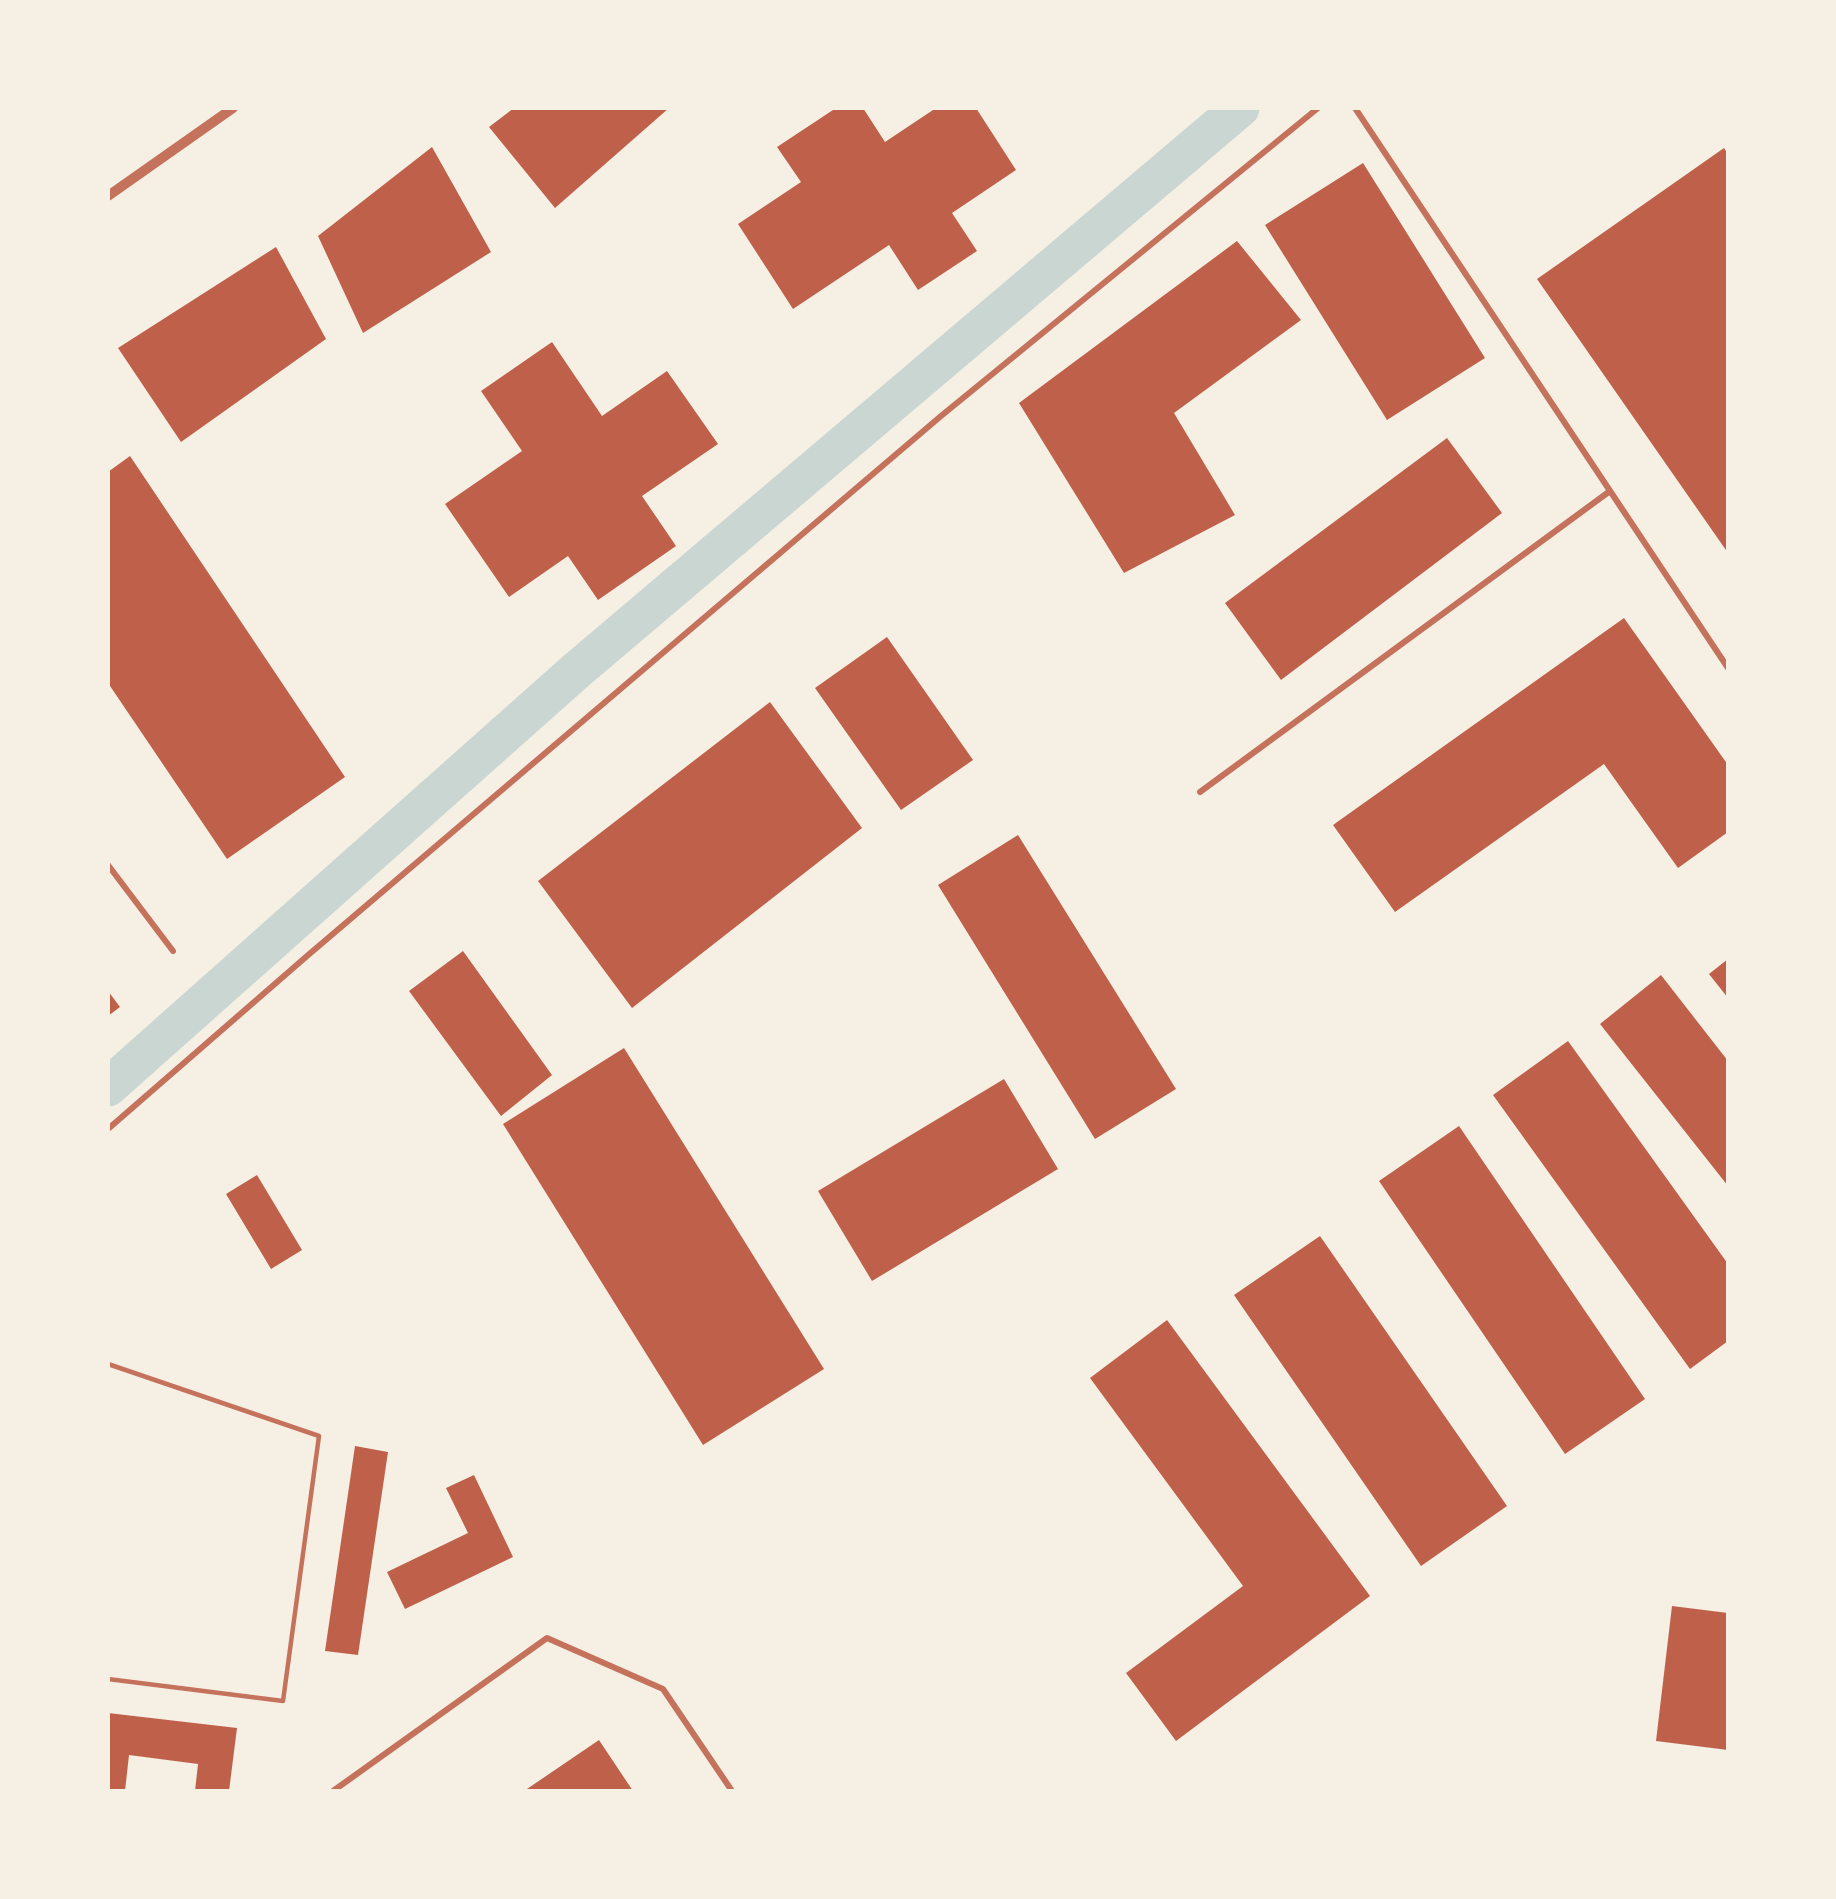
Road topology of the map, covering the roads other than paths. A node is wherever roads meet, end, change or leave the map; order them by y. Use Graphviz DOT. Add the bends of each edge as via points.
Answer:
graph roads {
  1 [pos="232,108"];
  2 [pos="1318,108"];
  3 [pos="1355,108"];
  4 [pos="108,196"];
  5 [pos="1610,491"];
  6 [pos="1728,668"];
  7 [pos="1200,792"];
  8 [pos="108,865"];
  9 [pos="173,951"];
  10 [pos="108,1129"];
  11 [pos="108,1364"];
  12 [pos="108,1679"];
  13 [pos="333,1791"];
  14 [pos="732,1791"];
  1 -- 4 [label="street"];
  2 -- 10 [label="street" via="941,416"];
  3 -- 5 [label="street"];
  5 -- 6 [label="street"];
  5 -- 7 [label="street"];
  8 -- 9 [label="street"];
  11 -- 12 [label="lane" via="319,1436 283,1701"];
  13 -- 14 [label="street" via="547,1638 663,1689"];
}
